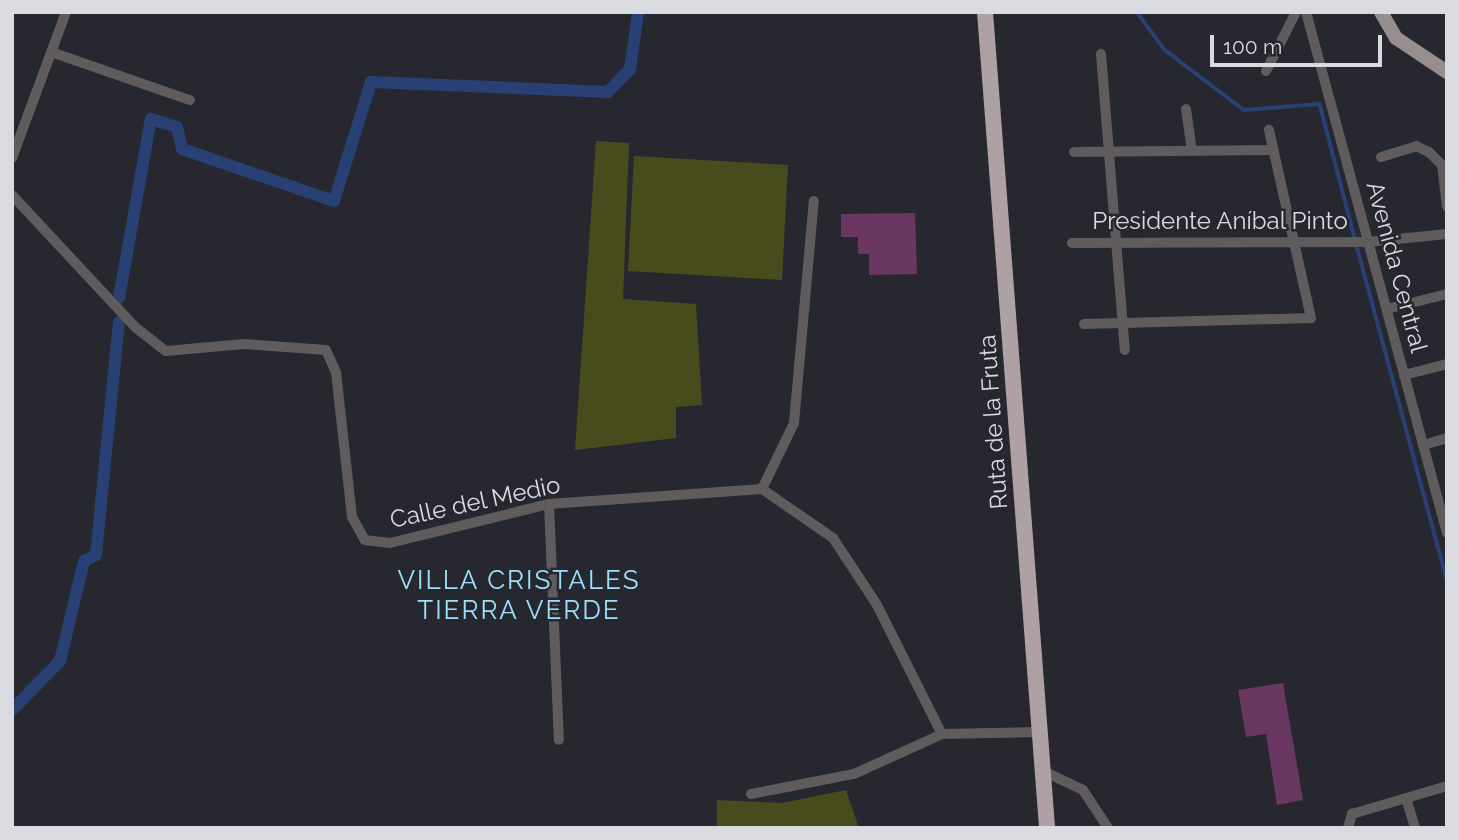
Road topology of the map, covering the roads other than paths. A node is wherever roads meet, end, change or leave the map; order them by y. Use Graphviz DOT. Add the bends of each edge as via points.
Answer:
graph roads {
  1 [pos="66,12"];
  2 [pos="985,12"];
  3 [pos="1296,12"];
  4 [pos="1306,12"];
  5 [pos="1381,12"];
  6 [pos="51,51"];
  7 [pos="1101,54"];
  8 [pos="1266,71"];
  9 [pos="1447,72"];
  10 [pos="190,100"];
  11 [pos="1186,109"];
  12 [pos="1269,130"];
  13 [pos="1272,150"];
  14 [pos="1192,151"];
  15 [pos="1074,152"];
  16 [pos="1110,152"];
  17 [pos="12,158"];
  18 [pos="1381,158"];
  19 [pos="12,195"];
  20 [pos="1446,200"];
  21 [pos="814,201"];
  22 [pos="1447,234"];
  23 [pos="1292,239"];
  24 [pos="1118,240"];
  25 [pos="1360,242"];
  26 [pos="1072,243"];
  27 [pos="1447,294"];
  28 [pos="1387,309"];
  29 [pos="1125,318"];
  30 [pos="1084,324"];
  31 [pos="1125,350"];
  32 [pos="1447,364"];
  33 [pos="1404,375"];
  34 [pos="1447,438"];
  35 [pos="1423,445"];
  36 [pos="762,489"];
  37 [pos="549,505"];
  38 [pos="1445,520"];
  39 [pos="1447,533"];
  40 [pos="1039,732"];
  41 [pos="942,734"];
  42 [pos="559,740"];
  43 [pos="1043,771"];
  44 [pos="1447,786"];
  45 [pos="751,794"];
  46 [pos="1406,798"];
  47 [pos="1047,828"];
  48 [pos="1108,828"];
  49 [pos="1348,828"];
  50 [pos="1415,828"];
  1 -- 6 [label="street"];
  2 -- 40 [label="highway, Ruta de la Fruta"];
  3 -- 8 [label="street"];
  4 -- 25 [label="street, Avenida Central"];
  5 -- 9 [label="main road" via="1396,38"];
  6 -- 10 [label="street"];
  6 -- 17 [label="street"];
  7 -- 16 [label="street"];
  11 -- 14 [label="street"];
  12 -- 13 [label="street"];
  13 -- 14 [label="street"];
  13 -- 23 [label="street"];
  14 -- 16 [label="street"];
  15 -- 16 [label="street"];
  16 -- 24 [label="street"];
  18 -- 20 [label="street" via="1416,146 1429,152 1442,165"];
  19 -- 37 [label="street, Calle del Medio" via="135,327 166,351 244,344 326,350 336,372 352,517 365,540 390,543"];
  21 -- 36 [label="street" via="793,423"];
  22 -- 25 [label="street, Presidente Aníbal Pinto"];
  23 -- 24 [label="street, Presidente Aníbal Pinto"];
  23 -- 25 [label="street, Presidente Aníbal Pinto"];
  23 -- 29 [label="street" via="1311,318"];
  24 -- 26 [label="street, Presidente Aníbal Pinto"];
  24 -- 29 [label="street"];
  25 -- 28 [label="street, Avenida Central"];
  27 -- 28 [label="street"];
  28 -- 33 [label="street, Avenida Central"];
  29 -- 30 [label="street"];
  29 -- 31 [label="street"];
  32 -- 33 [label="street"];
  33 -- 35 [label="street, Avenida Central"];
  34 -- 35 [label="street"];
  35 -- 38 [label="street, Avenida Central"];
  36 -- 37 [label="street, Calle del Medio"];
  36 -- 41 [label="street" via="833,538 877,605"];
  37 -- 42 [label="street"];
  38 -- 39 [label="street, Avenida Central"];
  40 -- 41 [label="street"];
  40 -- 43 [label="highway, Ruta de la Fruta"];
  41 -- 45 [label="street" via="854,774"];
  43 -- 47 [label="highway, Ruta de la Fruta"];
  43 -- 48 [label="street" via="1083,790"];
  44 -- 46 [label="street"];
  46 -- 49 [label="street" via="1352,814"];
  46 -- 50 [label="street"];
}
